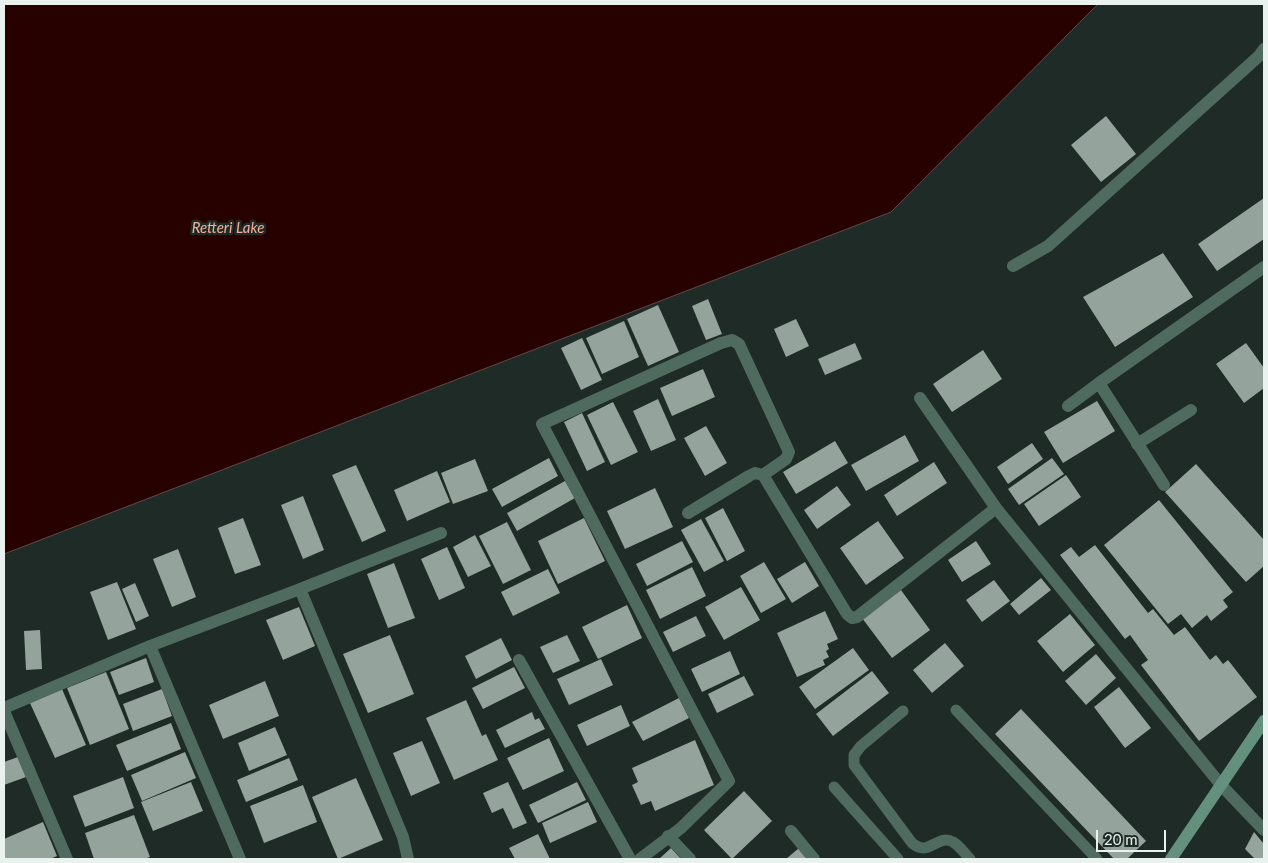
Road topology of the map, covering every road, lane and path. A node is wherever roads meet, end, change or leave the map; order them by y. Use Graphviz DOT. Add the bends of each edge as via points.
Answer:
graph roads {
  1 [pos="1264,49"];
  2 [pos="1013,266"];
  3 [pos="1264,267"];
  4 [pos="1099,383"];
  5 [pos="920,398"];
  6 [pos="1068,406"];
  7 [pos="1192,410"];
  8 [pos="1137,444"];
  9 [pos="763,475"];
  10 [pos="1164,485"];
  11 [pos="996,508"];
  12 [pos="688,513"];
  13 [pos="441,533"];
  14 [pos="300,589"];
  15 [pos="150,646"];
  16 [pos="519,660"];
  17 [pos="4,709"];
  18 [pos="956,710"];
  19 [pos="903,711"];
  20 [pos="1264,721"];
  21 [pos="1221,785"];
  22 [pos="834,787"];
  23 [pos="1264,830"];
  24 [pos="791,831"];
  25 [pos="668,836"];
  26 [pos="67,859"];
  27 [pos="240,859"];
  28 [pos="408,859"];
  29 [pos="630,859"];
  30 [pos="640,859"];
  31 [pos="690,859"];
  32 [pos="814,859"];
  33 [pos="898,859"];
  34 [pos="970,859"];
  35 [pos="1097,859"];
  36 [pos="1170,859"];
  1 -- 2 [label="street" via="1048,246"];
  3 -- 4 [label="street"];
  4 -- 6 [label="street"];
  4 -- 8 [label="street"];
  5 -- 11 [label="street"];
  7 -- 8 [label="street"];
  8 -- 10 [label="street"];
  9 -- 11 [label="street" via="852,618"];
  9 -- 12 [label="street" via="749,476"];
  9 -- 25 [label="street" via="786,459 789,452 739,344 732,340 542,424 729,781 681,828"];
  11 -- 21 [label="street"];
  13 -- 14 [label="street"];
  14 -- 15 [label="street"];
  14 -- 28 [label="street" via="404,838"];
  15 -- 17 [label="street"];
  15 -- 27 [label="street"];
  16 -- 29 [label="street"];
  17 -- 26 [label="street"];
  18 -- 35 [label="lane"];
  19 -- 34 [label="lane" via="861,746 854,754 854,765 917,848 924,849 948,840"];
  20 -- 21 [label="main road"];
  21 -- 23 [label="street"];
  21 -- 36 [label="main road"];
  22 -- 33 [label="lane"];
  24 -- 32 [label="street"];
  25 -- 30 [label="street"];
  25 -- 31 [label="street"];
}
